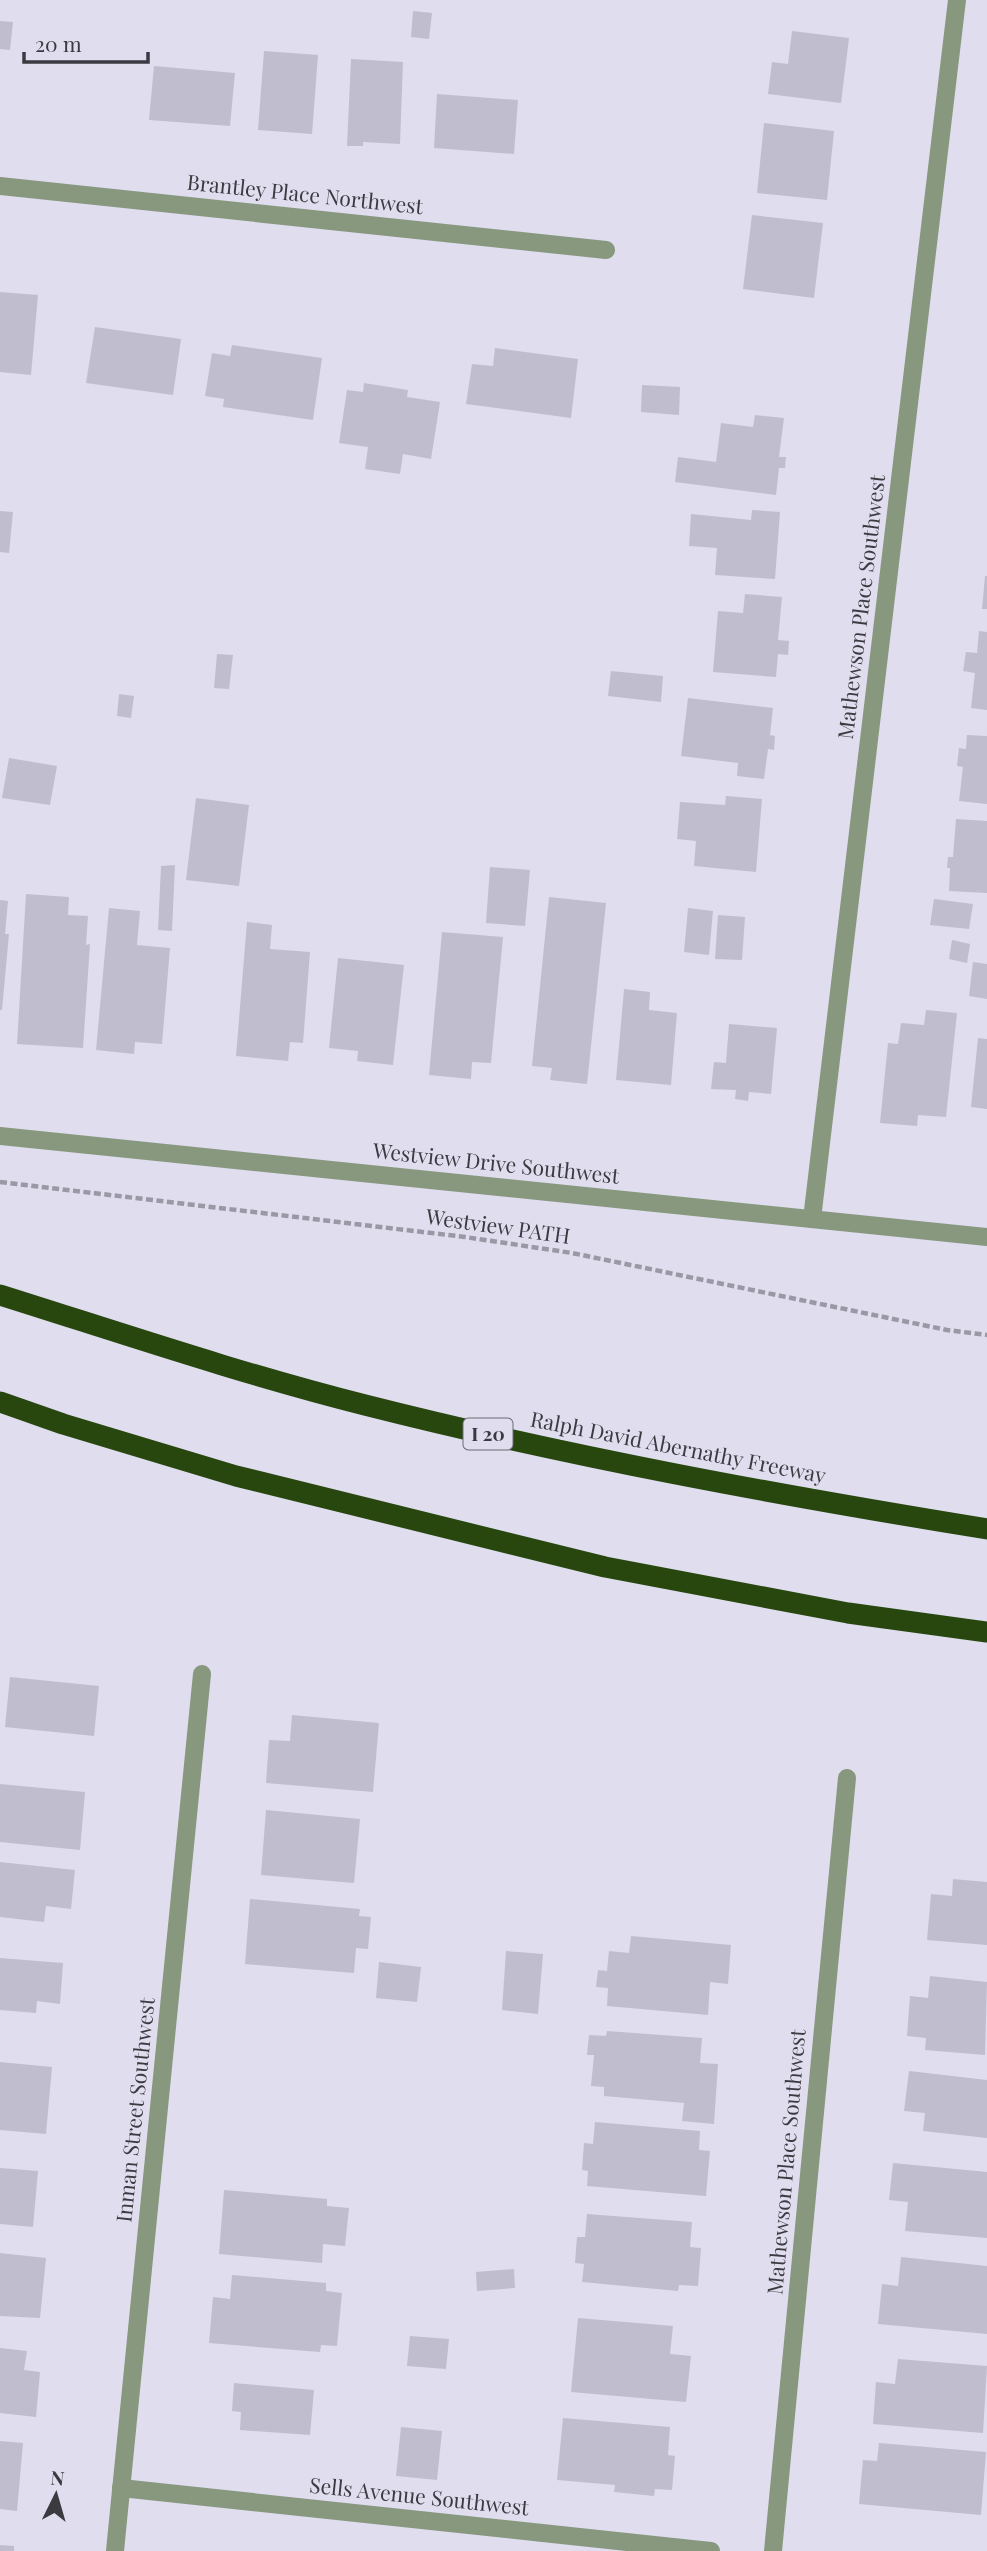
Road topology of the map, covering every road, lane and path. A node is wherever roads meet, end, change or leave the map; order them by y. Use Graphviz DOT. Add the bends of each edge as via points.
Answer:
graph roads {
  1 [pos="957,0"];
  2 [pos="0,186"];
  3 [pos="606,250"];
  4 [pos="0,1136"];
  5 [pos="0,1182"];
  6 [pos="812,1219"];
  7 [pos="987,1237"];
  8 [pos="0,1295"];
  9 [pos="987,1335"];
  10 [pos="0,1402"];
  11 [pos="987,1529"];
  12 [pos="987,1632"];
  13 [pos="202,1674"];
  14 [pos="847,1778"];
  15 [pos="121,2488"];
  16 [pos="115,2551"];
  17 [pos="711,2551"];
  18 [pos="773,2551"];
  1 -- 6 [label="street, Mathewson Place Southwest"];
  2 -- 3 [label="street, Brantley Place Northwest"];
  4 -- 6 [label="street, Westview Drive Southwest"];
  5 -- 9 [label="path, Westview PATH" via="559,1251"];
  6 -- 7 [label="street, Westview Drive Southwest"];
  8 -- 11 [label="highway, Ralph David Abernathy Freeway / I 20" via="235,1369 511,1440 807,1500"];
  10 -- 12 [label="highway" via="236,1476 605,1567 848,1613"];
  13 -- 15 [label="street, Inman Street Southwest"];
  14 -- 18 [label="street, Mathewson Place Southwest"];
  15 -- 16 [label="street, Inman Street Southwest"];
  15 -- 17 [label="street, Sells Avenue Southwest"];
}
